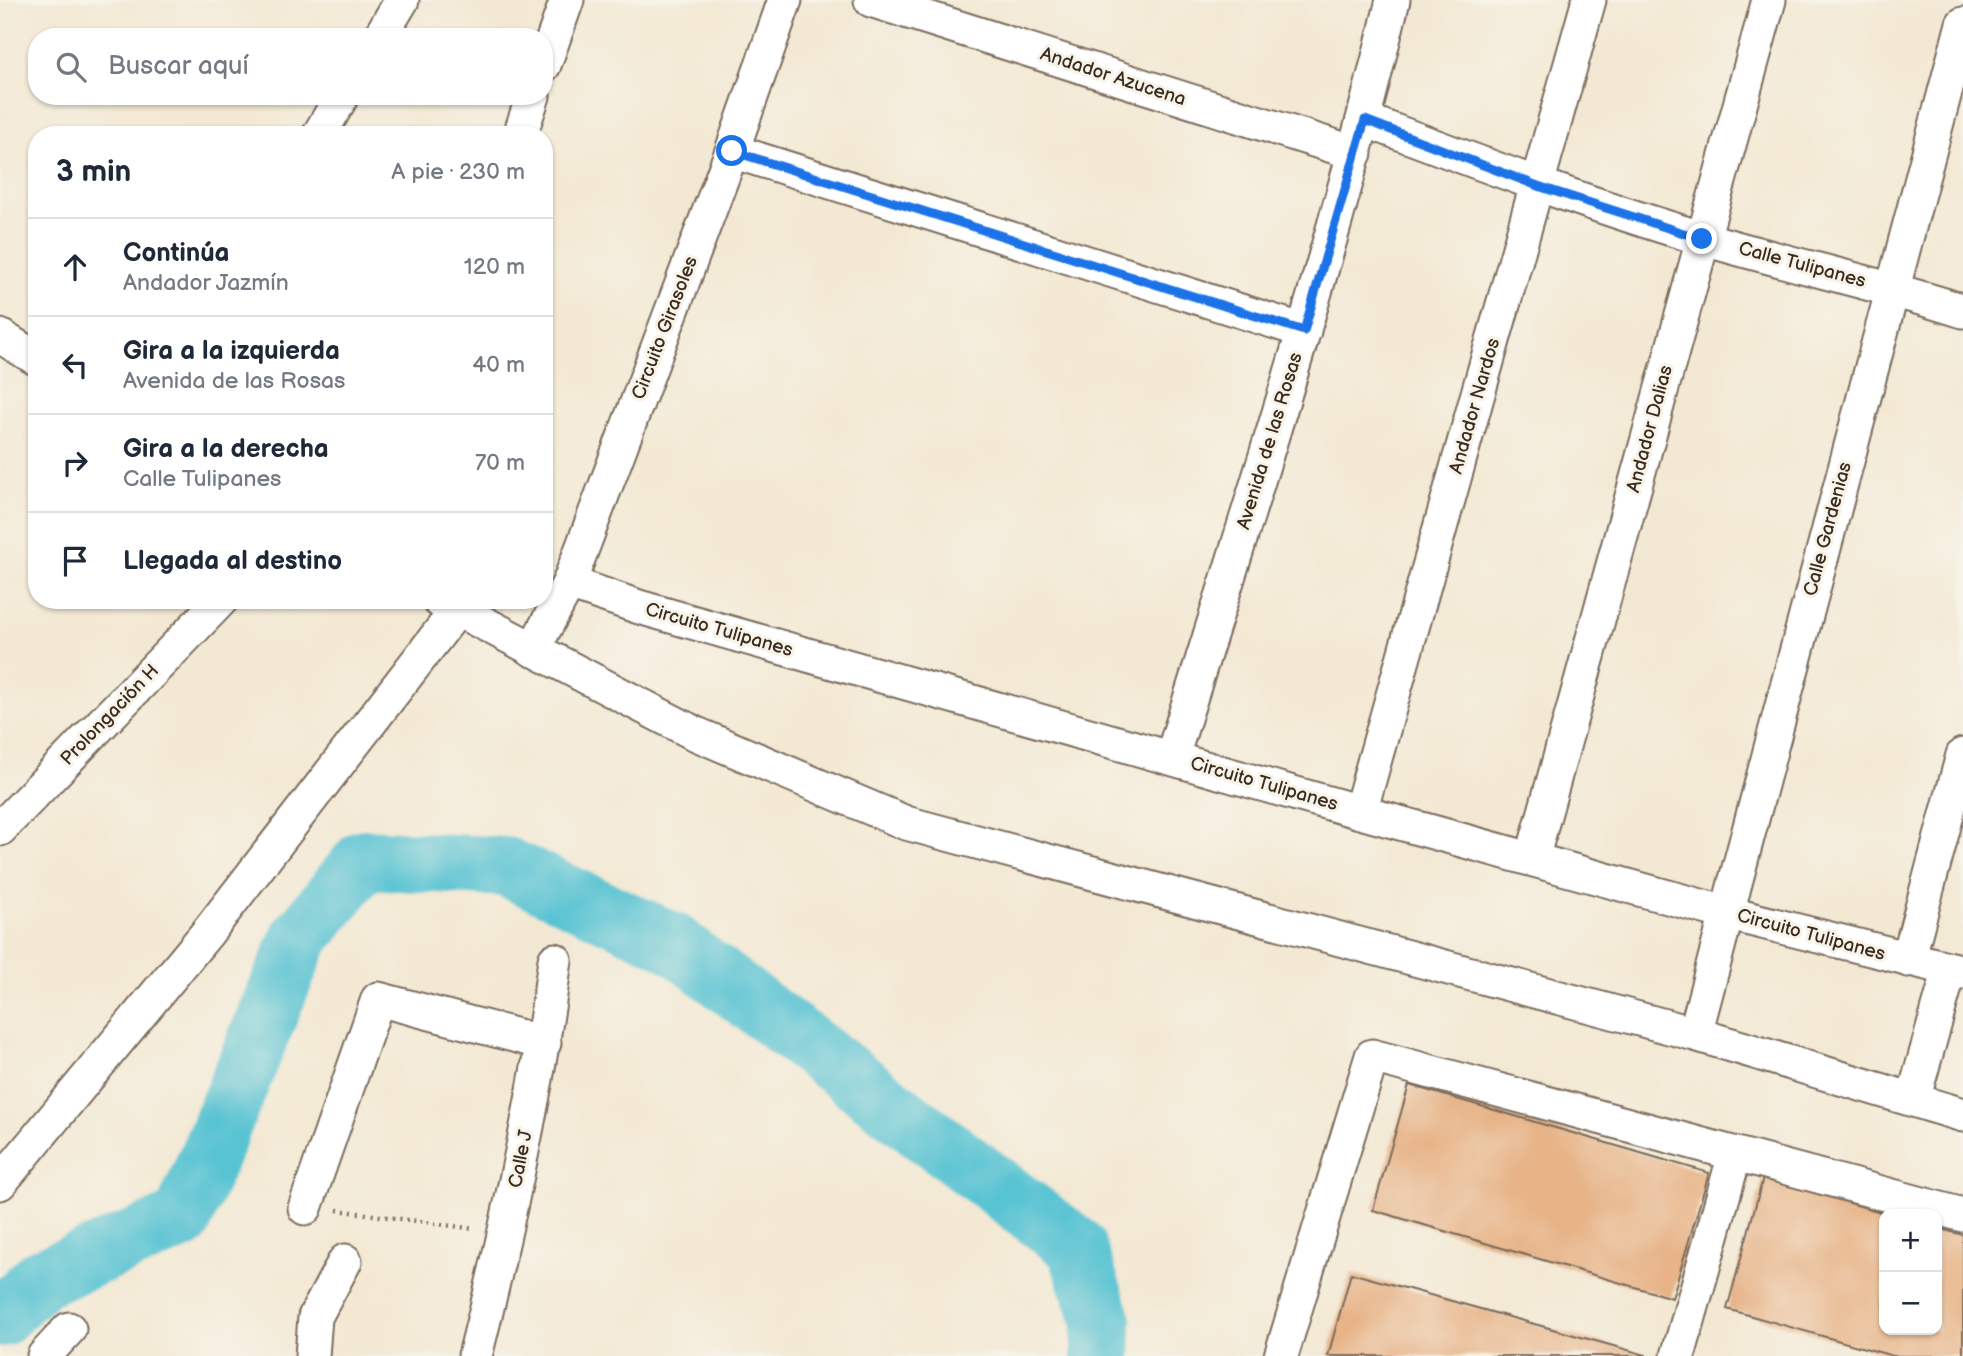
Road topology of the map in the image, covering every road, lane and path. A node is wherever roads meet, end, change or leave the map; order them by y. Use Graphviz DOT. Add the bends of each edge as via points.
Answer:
graph roads {
  1 [pos="402,0"];
  2 [pos="567,0"];
  3 [pos="785,0"];
  4 [pos="872,0"];
  5 [pos="1394,0"];
  6 [pos="1589,0"];
  7 [pos="1769,0"];
  8 [pos="1963,24"];
  9 [pos="385,28"];
  10 [pos="553,40"];
  11 [pos="336,105"];
  12 [pos="530,105"];
  13 [pos="1365,120"];
  14 [pos="324,126"];
  15 [pos="523,126"];
  16 [pos="732,151"];
  17 [pos="1355,153"];
  18 [pos="1538,186"];
  19 [pos="1702,239"];
  20 [pos="1892,288"];
  21 [pos="1963,310"];
  22 [pos="1304,331"];
  23 [pos="3,344"];
  24 [pos="28,355"];
  25 [pos="569,583"];
  26 [pos="212,609"];
  27 [pos="445,609"];
  28 [pos="456,609"];
  29 [pos="533,650"];
  30 [pos="1963,755"];
  31 [pos="1172,757"];
  32 [pos="1360,812"];
  33 [pos="0,829"];
  34 [pos="1532,859"];
  35 [pos="1726,912"];
  36 [pos="555,960"];
  37 [pos="1908,960"];
  38 [pos="1957,971"];
  39 [pos="1695,1034"];
  40 [pos="544,1043"];
  41 [pos="1913,1100"];
  42 [pos="1963,1115"];
  43 [pos="1735,1154"];
  44 [pos="0,1183"];
  45 [pos="305,1208"];
  46 [pos="1963,1215"];
  47 [pos="506,1233"];
  48 [pos="345,1261"];
  49 [pos="315,1317"];
  50 [pos="69,1329"];
  51 [pos="44,1356"];
  52 [pos="288,1356"];
  53 [pos="312,1356"];
  54 [pos="475,1356"];
  55 [pos="1281,1356"];
  56 [pos="1678,1356"];
  1 -- 9 [label="street"];
  2 -- 10 [label="street"];
  3 -- 16 [label="street, Circuito Girasoles"];
  4 -- 17 [label="street, Andador Azucena"];
  5 -- 13 [label="street, Avenida de las Rosas"];
  6 -- 18 [label="street, Andador Nardos"];
  7 -- 19 [label="street, Andador Dalias"];
  8 -- 20 [label="street, Calle Gardenias"];
  11 -- 14 [label="street"];
  12 -- 15 [label="street"];
  13 -- 17 [label="street, Avenida de las Rosas"];
  13 -- 18 [label="street, Calle Tulipanes"];
  16 -- 22 [label="street"];
  16 -- 25 [label="street, Circuito Girasoles"];
  17 -- 22 [label="street, Avenida de las Rosas"];
  18 -- 19 [label="street, Calle Tulipanes"];
  18 -- 32 [label="street, Andador Nardos"];
  19 -- 20 [label="street, Calle Tulipanes"];
  19 -- 34 [label="street, Andador Dalias"];
  20 -- 21 [label="street, Calle Tulipanes"];
  20 -- 35 [label="street, Calle Gardenias"];
  22 -- 31 [label="street, Avenida de las Rosas"];
  23 -- 24 [label="street"];
  25 -- 29 [label="street, Circuito Girasoles"];
  25 -- 31 [label="street, Circuito Tulipanes" via="639,607"];
  26 -- 33 [label="street, Prolongación H"];
  27 -- 44 [label="street" via="208,932"];
  28 -- 29 [label="street"];
  29 -- 39 [label="street" via="694,733 906,822"];
  30 -- 37 [label="street"];
  31 -- 32 [label="street, Circuito Tulipanes"];
  32 -- 34 [label="street, Circuito Tulipanes"];
  34 -- 35 [label="street, Circuito Tulipanes"];
  35 -- 37 [label="street, Circuito Tulipanes"];
  35 -- 39 [label="street, Calle Gardenias"];
  36 -- 40 [label="street, Calle J"];
  37 -- 38 [label="street, Circuito Tulipanes"];
  38 -- 41 [label="street"];
  39 -- 41 [label="street"];
  40 -- 45 [label="street" via="378,999"];
  40 -- 47 [label="street, Calle J"];
  41 -- 42 [label="street"];
  43 -- 46 [label="street"];
  43 -- 55 [label="street" via="1372,1056"];
  43 -- 56 [label="street"];
  45 -- 47 [label="path"];
  47 -- 54 [label="street, Calle J"];
  48 -- 49 [label="street"];
  49 -- 52 [label="street"];
  49 -- 53 [label="street"];
  50 -- 51 [label="street"];
}
